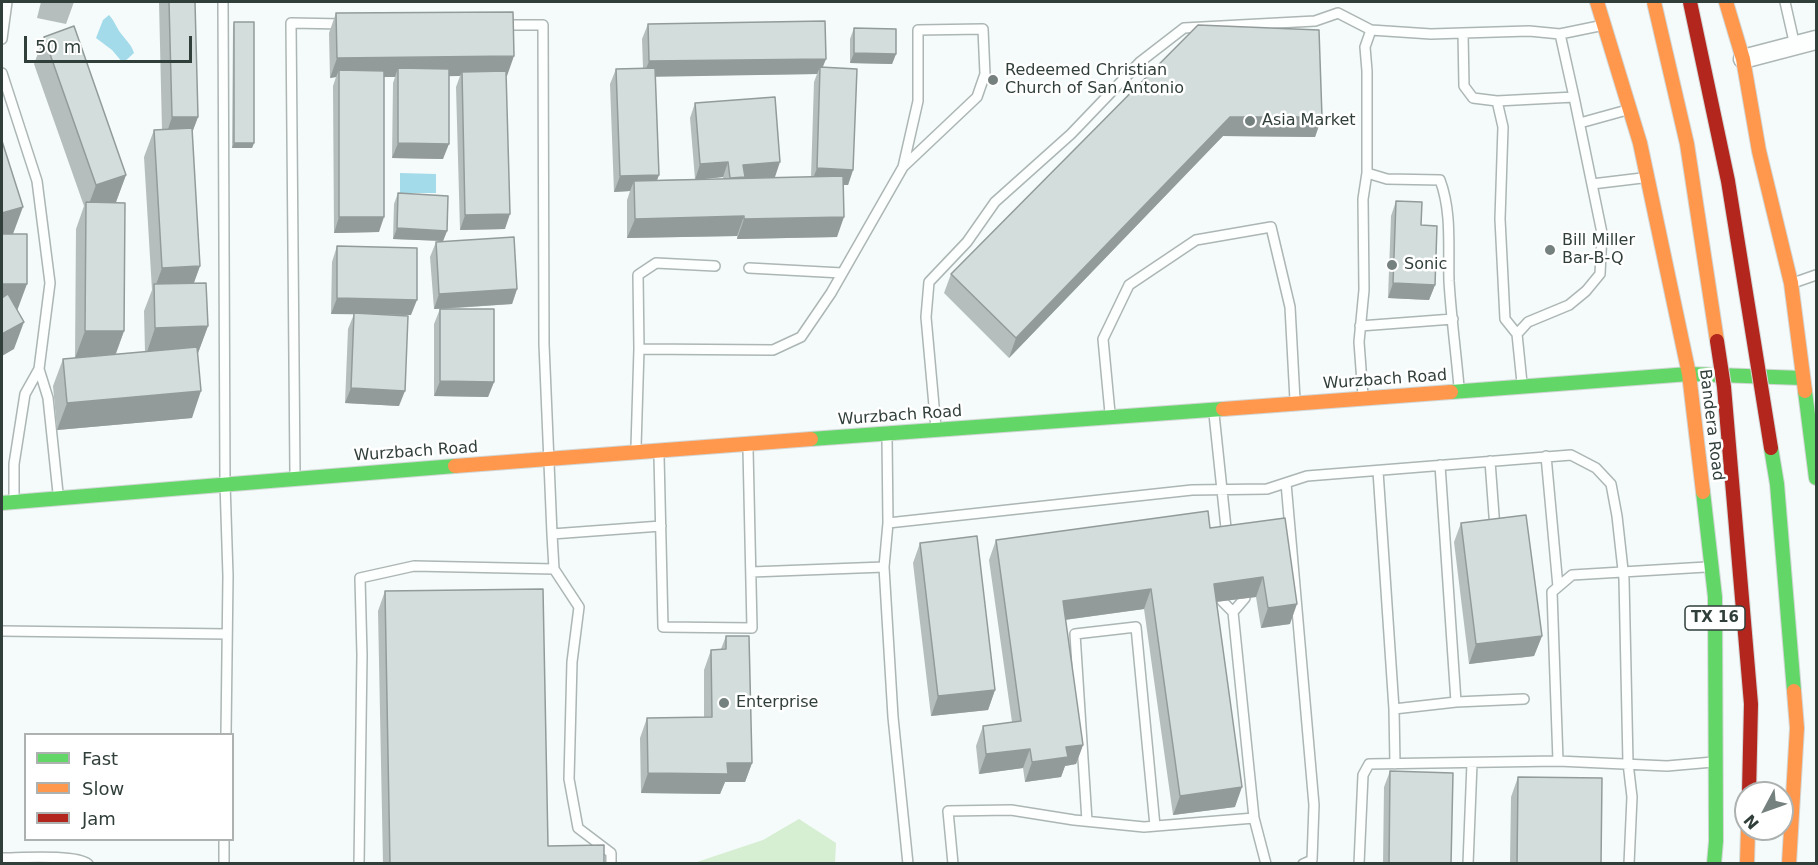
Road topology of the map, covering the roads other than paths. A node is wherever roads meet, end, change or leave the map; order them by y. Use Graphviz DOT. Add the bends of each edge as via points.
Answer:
graph roads {
  1 [pos="7,2"];
  2 [pos="223,2"];
  3 [pos="1598,2"];
  4 [pos="1654,2"];
  5 [pos="1690,2"];
  6 [pos="1726,2"];
  7 [pos="1785,2"];
  8 [pos="351,24"];
  9 [pos="1604,24"];
  10 [pos="495,25"];
  11 [pos="1371,30"];
  12 [pos="1463,33"];
  13 [pos="1560,34"];
  14 [pos="2,39"];
  15 [pos="1816,40"];
  16 [pos="1795,46"];
  17 [pos="1743,59"];
  18 [pos="2,73"];
  19 [pos="1574,97"];
  20 [pos="1497,101"];
  21 [pos="1629,109"];
  22 [pos="1580,123"];
  23 [pos="903,167"];
  24 [pos="1367,172"];
  25 [pos="1647,177"];
  26 [pos="1592,184"];
  27 [pos="715,266"];
  28 [pos="749,268"];
  29 [pos="842,273"];
  30 [pos="1816,275"];
  31 [pos="1791,283"];
  32 [pos="1453,320"];
  33 [pos="1360,326"];
  34 [pos="1517,334"];
  35 [pos="639,349"];
  36 [pos="39,369"];
  37 [pos="1689,374"];
  38 [pos="1802,378"];
  39 [pos="1522,386"];
  40 [pos="1460,391"];
  41 [pos="1363,398"];
  42 [pos="1296,403"];
  43 [pos="1214,409"];
  44 [pos="1110,416"];
  45 [pos="936,430"];
  46 [pos="887,434"];
  47 [pos="748,444"];
  48 [pos="659,451"];
  49 [pos="636,453"];
  50 [pos="1546,456"];
  51 [pos="548,459"];
  52 [pos="1490,461"];
  53 [pos="1440,465"];
  54 [pos="1378,471"];
  55 [pos="295,478"];
  56 [pos="1816,478"];
  57 [pos="225,483"];
  58 [pos="1286,483"];
  59 [pos="1223,490"];
  60 [pos="58,498"];
  61 [pos="8,503"];
  62 [pos="888,523"];
  63 [pos="661,526"];
  64 [pos="1226,528"];
  65 [pos="1238,532"];
  66 [pos="552,534"];
  67 [pos="1495,534"];
  68 [pos="1216,536"];
  69 [pos="884,567"];
  70 [pos="1712,567"];
  71 [pos="554,569"];
  72 [pos="1624,571"];
  73 [pos="752,572"];
  74 [pos="1558,586"];
  75 [pos="1245,598"];
  76 [pos="1222,601"];
  77 [pos="1233,612"];
  78 [pos="2,631"];
  79 [pos="227,634"];
  80 [pos="1524,699"];
  81 [pos="1456,702"];
  82 [pos="1394,709"];
  83 [pos="226,733"];
  84 [pos="1558,761"];
  85 [pos="1472,762"];
  86 [pos="1716,762"];
  87 [pos="1628,763"];
  88 [pos="1395,764"];
  89 [pos="1749,781"];
  90 [pos="1254,818"];
  91 [pos="1087,821"];
  92 [pos="1155,826"];
  93 [pos="224,841"];
  94 [pos="1748,841"];
  95 [pos="2,858"];
  96 [pos="88,864"];
  97 [pos="224,864"];
  98 [pos="359,864"];
  99 [pos="611,864"];
  100 [pos="908,864"];
  101 [pos="953,864"];
  102 [pos="1266,864"];
  103 [pos="1303,864"];
  104 [pos="1359,864"];
  105 [pos="1468,864"];
  106 [pos="1629,864"];
  107 [pos="1714,864"];
  108 [pos="1747,864"];
  109 [pos="1789,864"];
  1 -- 14 [label="lane"];
  2 -- 57 [label="lane"];
  3 -- 9 [label="main road, Bandera Road / TX 16"];
  4 -- 89 [label="main road, bridge" via="1687,144 1724,387 1751,704"];
  5 -- 109 [label="main road, bridge" via="1728,181 1777,484 1797,728"];
  6 -- 17 [label="main road"];
  7 -- 16 [label="lane"];
  8 -- 55 [label="lane" via="291,23"];
  9 -- 13 [label="lane"];
  9 -- 21 [label="main road, Bandera Road / TX 16"];
  10 -- 51 [label="lane" via="543,25"];
  11 -- 12 [label="lane"];
  11 -- 24 [label="lane" via="1365,47"];
  11 -- 45 [label="lane" via="1338,13 1315,21 1184,28 1140,62 1071,134 995,202 967,242 929,282 926,316"];
  12 -- 13 [label="lane"];
  12 -- 20 [label="lane" via="1464,86 1473,98"];
  13 -- 19 [label="lane"];
  15 -- 16 [label="street"];
  16 -- 17 [label="street"];
  17 -- 31 [label="main road" via="1759,151"];
  18 -- 36 [label="lane" via="37,181 50,283"];
  19 -- 20 [label="lane"];
  19 -- 22 [label="lane"];
  20 -- 34 [label="lane" via="1503,127 1500,219 1505,319"];
  21 -- 22 [label="lane"];
  21 -- 25 [label="main road, Bandera Road / TX 16"];
  22 -- 26 [label="lane"];
  23 -- 23 [label="lane" via="918,101 918,30 983,29 985,75 977,97"];
  23 -- 29 [label="lane"];
  24 -- 32 [label="lane" via="1387,179 1440,180 1446,196"];
  24 -- 33 [label="lane"];
  25 -- 26 [label="lane"];
  25 -- 37 [label="main road, Bandera Road / TX 16"];
  26 -- 34 [label="lane" via="1602,233 1600,274 1569,305 1528,322"];
  27 -- 35 [label="lane" via="656,263 638,275"];
  28 -- 29 [label="lane"];
  29 -- 35 [label="lane" via="801,338 773,350"];
  30 -- 31 [label="lane"];
  31 -- 38 [label="main road"];
  32 -- 33 [label="lane"];
  32 -- 40 [label="lane"];
  33 -- 41 [label="lane"];
  34 -- 39 [label="lane"];
  35 -- 49 [label="lane"];
  36 -- 60 [label="lane" via="48,398"];
  36 -- 61 [label="lane" via="25,394"];
  37 -- 38 [label="main road, Wurzbach Road"];
  37 -- 39 [label="main road, Wurzbach Road"];
  37 -- 70 [label="main road, Bandera Road / TX 16"];
  38 -- 56 [label="main road"];
  39 -- 40 [label="main road, Wurzbach Road"];
  40 -- 41 [label="main road, Wurzbach Road"];
  41 -- 42 [label="main road, Wurzbach Road"];
  42 -- 43 [label="main road, Wurzbach Road"];
  42 -- 44 [label="lane" via="1290,308 1271,227 1196,240 1129,285 1103,339"];
  43 -- 44 [label="main road, Wurzbach Road"];
  43 -- 59 [label="lane"];
  44 -- 45 [label="main road, Wurzbach Road"];
  45 -- 46 [label="main road, Wurzbach Road"];
  46 -- 47 [label="main road, Wurzbach Road"];
  46 -- 62 [label="lane"];
  47 -- 48 [label="main road, Wurzbach Road"];
  47 -- 73 [label="lane"];
  48 -- 49 [label="main road, Wurzbach Road"];
  48 -- 63 [label="lane"];
  49 -- 51 [label="main road, Wurzbach Road"];
  50 -- 52 [label="lane"];
  50 -- 72 [label="lane" via="1571,454 1596,468 1611,484"];
  50 -- 74 [label="lane"];
  51 -- 55 [label="main road, Wurzbach Road"];
  51 -- 66 [label="lane"];
  52 -- 53 [label="lane"];
  52 -- 67 [label="lane"];
  53 -- 54 [label="lane"];
  53 -- 81 [label="lane"];
  54 -- 58 [label="lane" via="1307,476"];
  54 -- 82 [label="lane"];
  55 -- 57 [label="main road, Wurzbach Road"];
  57 -- 60 [label="main road, Wurzbach Road"];
  57 -- 79 [label="lane"];
  58 -- 59 [label="lane" via="1267,489"];
  58 -- 103 [label="lane" via="1314,805 1312,860"];
  59 -- 62 [label="lane" via="1192,490"];
  59 -- 64 [label="lane"];
  60 -- 61 [label="main road, Wurzbach Road"];
  62 -- 69 [label="lane"];
  63 -- 66 [label="lane"];
  63 -- 73 [label="lane" via="663,627 752,628"];
  64 -- 65 [label="lane"];
  64 -- 68 [label="lane"];
  66 -- 71 [label="lane"];
  69 -- 73 [label="lane"];
  69 -- 100 [label="lane" via="893,717"];
  70 -- 72 [label="lane"];
  70 -- 86 [label="main road, Bandera Road / TX 16"];
  71 -- 98 [label="lane" via="414,567 360,578"];
  71 -- 99 [label="lane" via="579,607 572,662 569,779 578,828 611,853"];
  72 -- 74 [label="lane" via="1572,575"];
  72 -- 87 [label="lane"];
  74 -- 84 [label="lane" via="1552,592"];
  75 -- 77 [label="lane"];
  76 -- 77 [label="lane"];
  77 -- 90 [label="lane"];
  78 -- 79 [label="lane"];
  79 -- 83 [label="lane"];
  80 -- 81 [label="lane"];
  81 -- 82 [label="lane"];
  82 -- 88 [label="lane"];
  84 -- 85 [label="lane"];
  84 -- 87 [label="lane"];
  85 -- 88 [label="lane"];
  85 -- 105 [label="lane"];
  86 -- 87 [label="lane" via="1667,766"];
  86 -- 107 [label="main road, Bandera Road / TX 16"];
  87 -- 106 [label="lane" via="1632,797"];
  88 -- 104 [label="lane" via="1369,764 1363,775"];
  90 -- 92 [label="lane"];
  90 -- 102 [label="lane"];
  91 -- 92 [label="lane"];
  91 -- 92 [label="lane" via="1075,634 1136,627"];
  91 -- 101 [label="lane" via="1011,810 948,811"];
  93 -- 97 [label="lane"];
  94 -- 108 [label="main road"];
  95 -- 96 [label="lane" via="72,858"];
}
